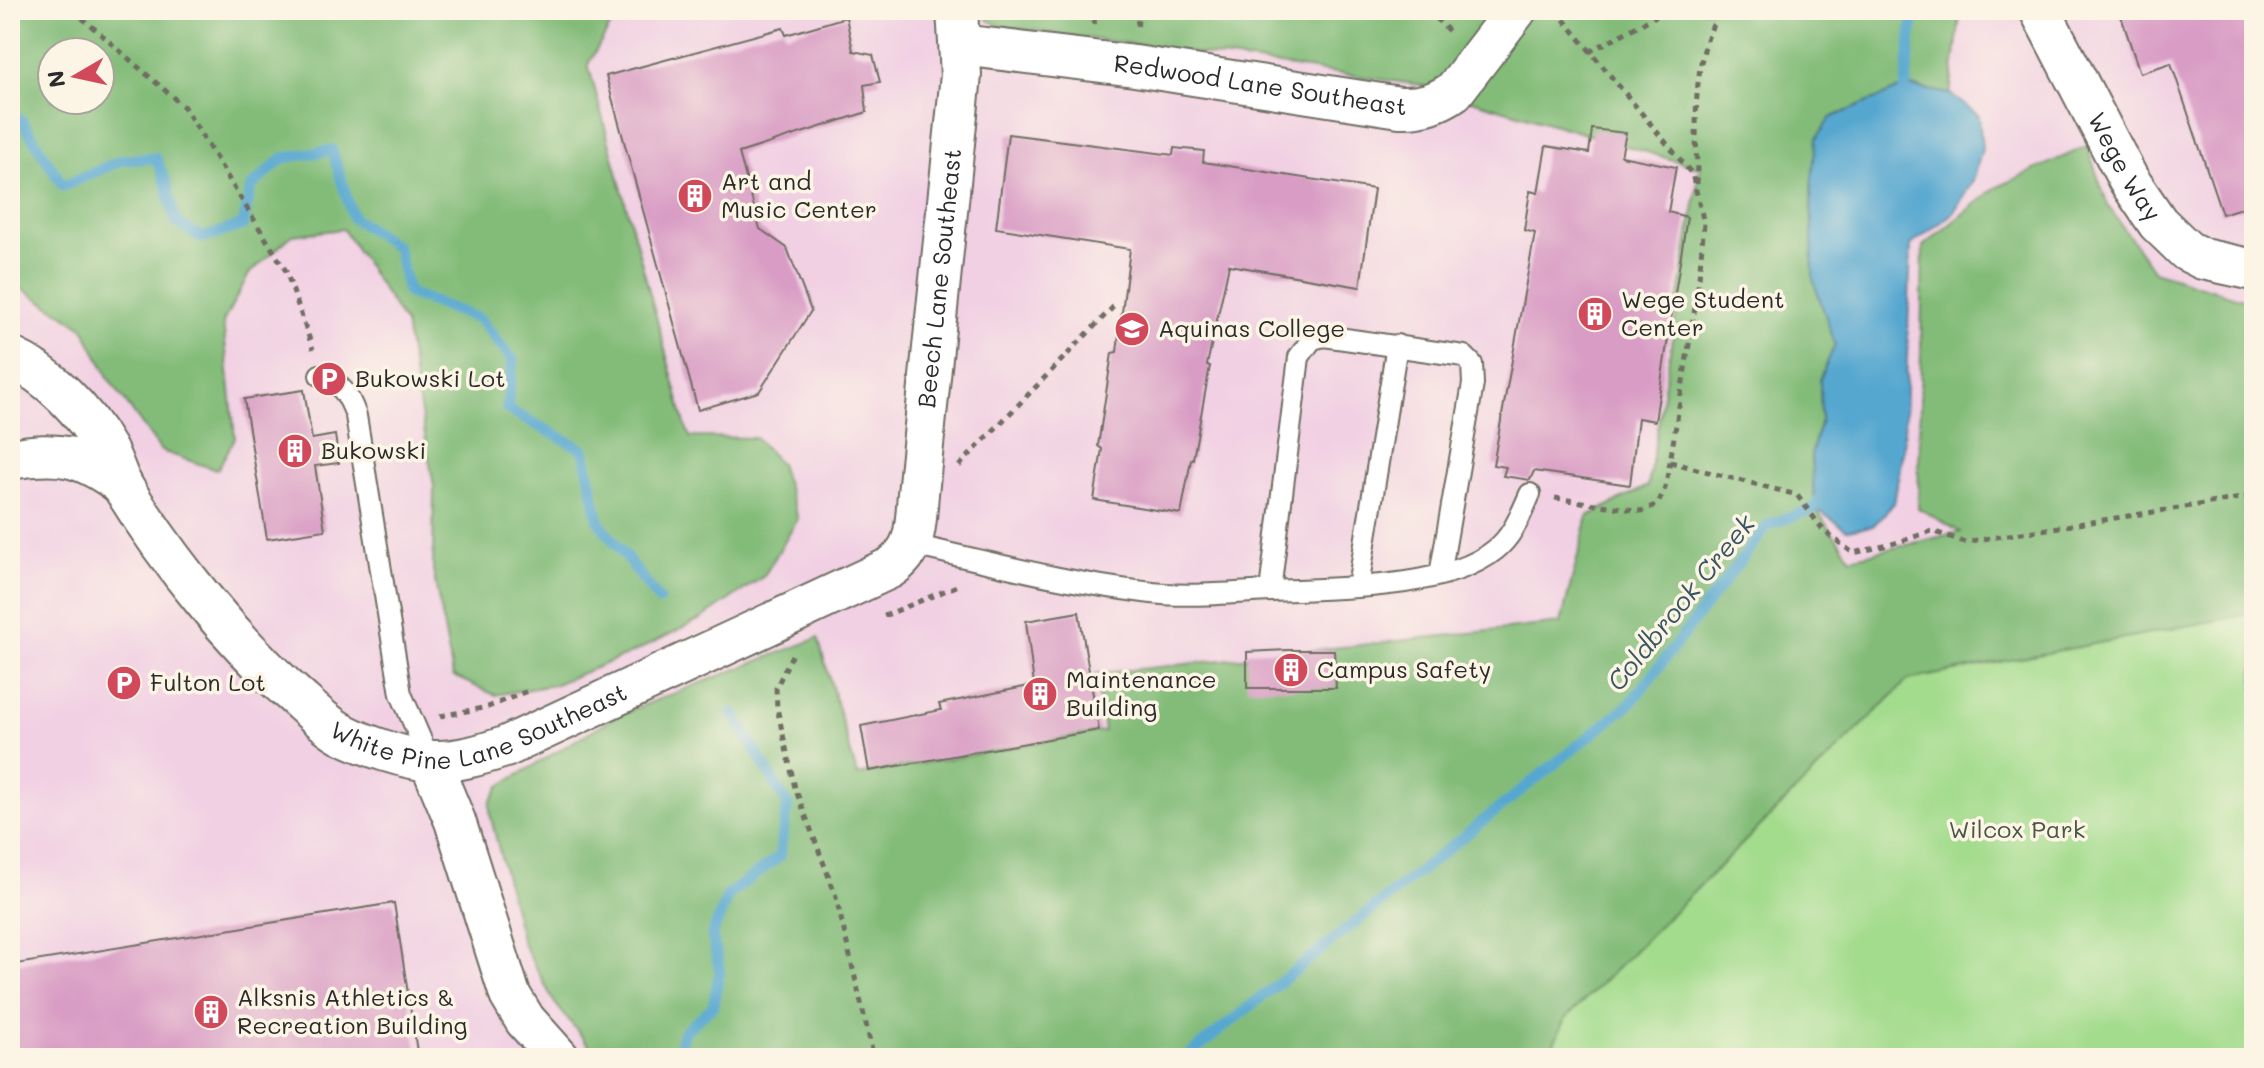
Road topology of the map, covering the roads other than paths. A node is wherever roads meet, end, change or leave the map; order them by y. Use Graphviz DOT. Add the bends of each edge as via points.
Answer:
graph roads {
  1 [pos="1516,10"];
  2 [pos="2040,10"];
  3 [pos="959,28"];
  4 [pos="2254,270"];
  5 [pos="1397,345"];
  6 [pos="10,357"];
  7 [pos="320,375"];
  8 [pos="10,459"];
  9 [pos="122,485"];
  10 [pos="1530,494"];
  11 [pos="912,545"];
  12 [pos="1440,575"];
  13 [pos="1358,587"];
  14 [pos="1270,591"];
  15 [pos="430,761"];
  16 [pos="559,1058"];
  1 -- 3 [label="street, Redwood Lane Southeast" via="1454,91 1417,107 1135,66"];
  2 -- 4 [label="street, Wege Way" via="2128,179 2158,223 2203,259"];
  3 -- 11 [label="street, Beech Lane Southeast" via="961,75"];
  5 -- 12 [label="lane" via="1464,356 1474,370"];
  5 -- 13 [label="lane"];
  5 -- 14 [label="lane" via="1324,336 1302,350"];
  6 -- 9 [label="street, White Pine Lane Southeast" via="32,368 81,412"];
  7 -- 15 [label="lane" via="339,384 356,416 405,706"];
  8 -- 9 [label="street, White Pine Lane Southeast" via="62,454 95,465"];
  9 -- 15 [label="street, White Pine Lane Southeast" via="196,589 275,679 340,732"];
  10 -- 12 [label="lane" via="1512,532 1496,550"];
  11 -- 14 [label="lane" via="1156,594"];
  11 -- 15 [label="street, White Pine Lane Southeast" via="890,568 518,742 474,756"];
  12 -- 13 [label="lane"];
  13 -- 14 [label="lane"];
  15 -- 16 [label="street" via="455,821 510,995"];
}
